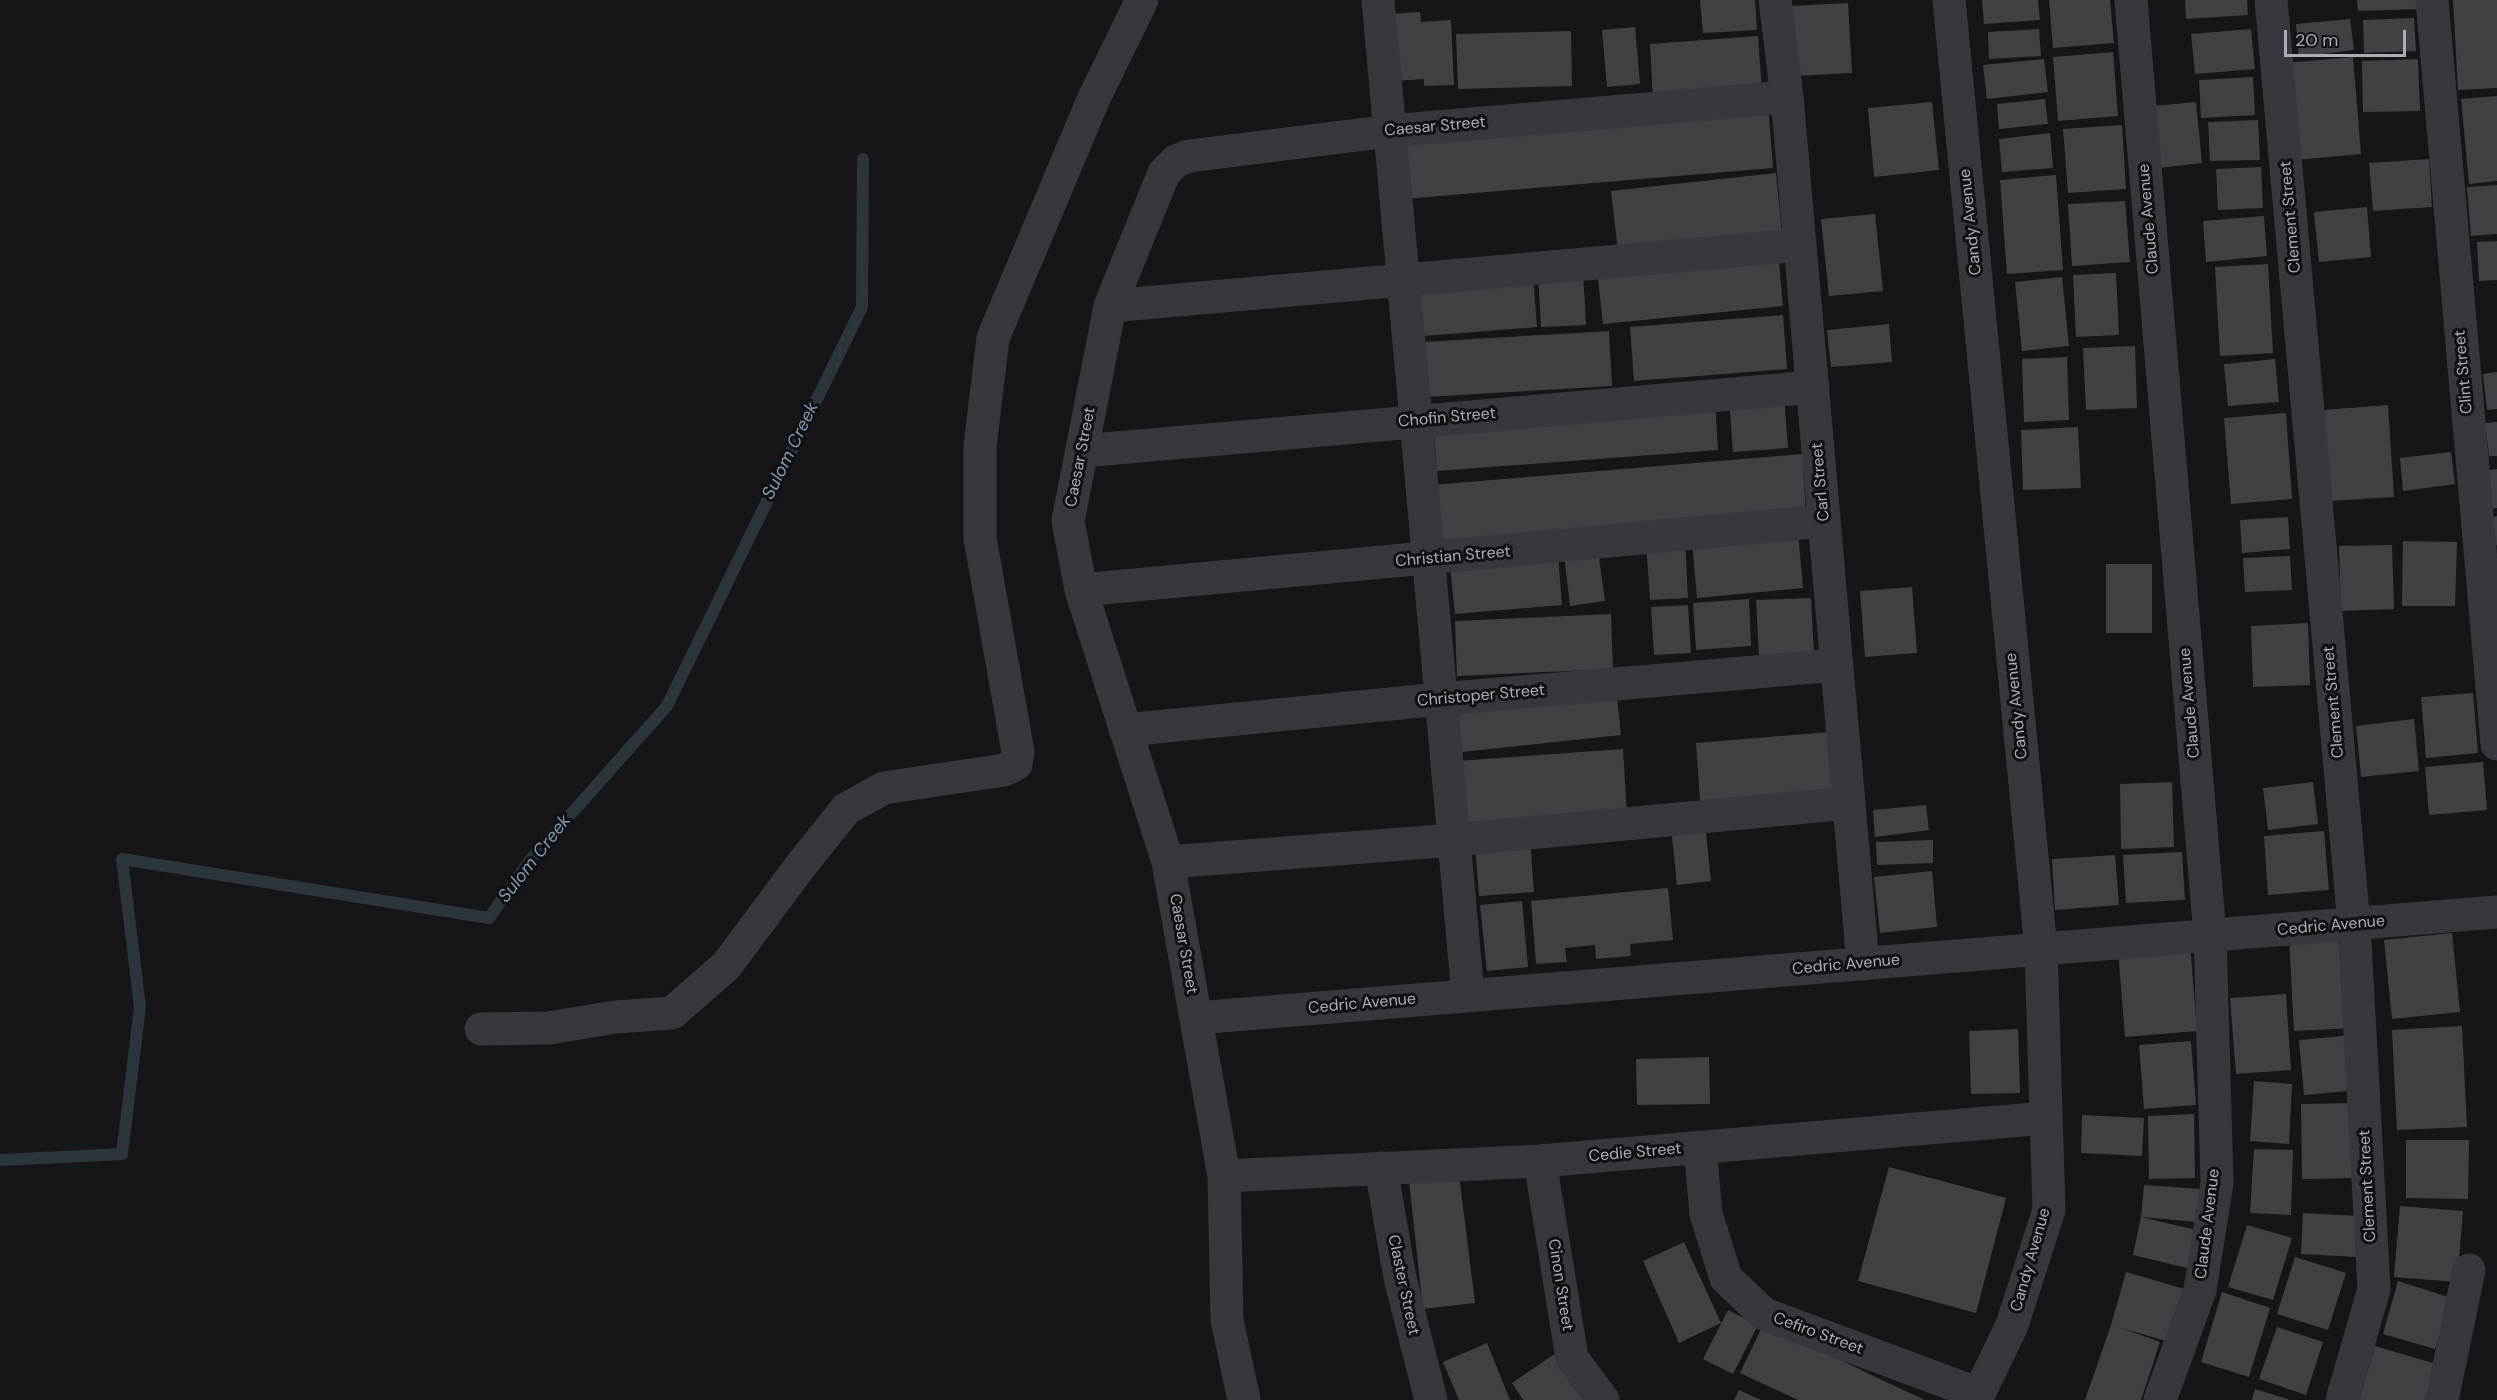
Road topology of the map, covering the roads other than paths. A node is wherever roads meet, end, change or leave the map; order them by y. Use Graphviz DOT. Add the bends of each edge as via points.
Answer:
graph roads {
  1 [pos="1142,0"];
  2 [pos="1378,0"];
  3 [pos="1775,0"];
  4 [pos="1949,0"];
  5 [pos="2131,0"];
  6 [pos="2271,0"];
  7 [pos="2432,0"];
  8 [pos="1787,97"];
  9 [pos="1390,131"];
  10 [pos="1800,245"];
  11 [pos="1404,279"];
  12 [pos="1110,306"];
  13 [pos="1813,387"];
  14 [pos="1416,420"];
  15 [pos="1082,451"];
  16 [pos="1824,521"];
  17 [pos="1429,559"];
  18 [pos="1081,590"];
  19 [pos="1837,665"];
  20 [pos="1441,699"];
  21 [pos="1125,730"];
  22 [pos="2497,744"];
  23 [pos="1849,803"];
  24 [pos="1454,840"];
  25 [pos="1168,862"];
  26 [pos="2497,912"];
  27 [pos="2354,924"];
  28 [pos="2210,935"];
  29 [pos="2041,950"];
  30 [pos="1863,964"];
  31 [pos="1468,995"];
  32 [pos="1196,1017"];
  33 [pos="481,1029"];
  34 [pos="2046,1118"];
  35 [pos="1700,1147"];
  36 [pos="1540,1161"];
  37 [pos="1381,1168"];
  38 [pos="1224,1176"];
  39 [pos="2469,1270"];
  40 [pos="1977,1397"];
  41 [pos="1244,1400"];
  42 [pos="1431,1400"];
  43 [pos="1603,1400"];
  44 [pos="2160,1400"];
  45 [pos="2343,1400"];
  46 [pos="2442,1400"];
  1 -- 33 [label="street" via="1094,98 993,338 980,446 980,538 1018,752 1016,764 1004,770 884,788 846,809 726,966 672,1013 549,1028"];
  2 -- 9 [label="street"];
  3 -- 8 [label="street, Carl Street"];
  4 -- 29 [label="street, Candy Avenue"];
  5 -- 28 [label="street, Claude Avenue"];
  6 -- 27 [label="street, Clement Street"];
  7 -- 22 [label="street, Clint Street"];
  8 -- 9 [label="street, Caesar Street"];
  8 -- 10 [label="street, Carl Street"];
  9 -- 11 [label="street"];
  9 -- 12 [label="street, Caesar Street" via="1189,156 1176,161 1164,173"];
  10 -- 11 [label="street"];
  10 -- 13 [label="street, Carl Street"];
  11 -- 12 [label="street"];
  11 -- 14 [label="street"];
  12 -- 15 [label="street, Caesar Street"];
  13 -- 14 [label="street, Chofin Street"];
  13 -- 16 [label="street, Carl Street"];
  14 -- 15 [label="street, Chofin Street"];
  14 -- 17 [label="street"];
  15 -- 18 [label="street, Caesar Street" via="1068,521"];
  16 -- 17 [label="street, Christian Street"];
  16 -- 19 [label="street, Carl Street"];
  17 -- 18 [label="street, Christian Street"];
  17 -- 20 [label="street"];
  18 -- 21 [label="street, Caesar Street"];
  19 -- 20 [label="street, Christoper Street"];
  19 -- 23 [label="street, Carl Street"];
  20 -- 21 [label="street, Christoper Street"];
  20 -- 24 [label="street"];
  21 -- 25 [label="street, Caesar Street"];
  23 -- 24 [label="street"];
  23 -- 30 [label="street, Carl Street"];
  24 -- 25 [label="street"];
  24 -- 31 [label="street"];
  25 -- 32 [label="street, Caesar Street"];
  26 -- 27 [label="street, Cedric Avenue"];
  27 -- 28 [label="street, Cedric Avenue"];
  27 -- 45 [label="street, Clement Street" via="2374,1289"];
  28 -- 29 [label="street, Cedric Avenue"];
  28 -- 44 [label="street, Claude Avenue" via="2217,1183 2200,1290"];
  29 -- 30 [label="street, Cedric Avenue"];
  29 -- 34 [label="street, Candy Avenue"];
  30 -- 31 [label="street, Cedric Avenue"];
  31 -- 32 [label="street, Cedric Avenue"];
  32 -- 38 [label="street, Caesar Street"];
  34 -- 35 [label="street, Cedie Street"];
  34 -- 40 [label="street, Candy Avenue" via="2049,1210 2012,1325"];
  35 -- 36 [label="street, Cedie Street"];
  35 -- 40 [label="street, Cefiro Street" via="1706,1214 1726,1278 1764,1314"];
  36 -- 37 [label="street, Cedie Street"];
  36 -- 43 [label="street, Cinon Street" via="1572,1358"];
  37 -- 38 [label="street, Cedie Street"];
  37 -- 42 [label="street, Claster Street" via="1400,1278"];
  38 -- 41 [label="street, Caesar Street" via="1227,1320"];
  39 -- 46 [label="street"];
}
